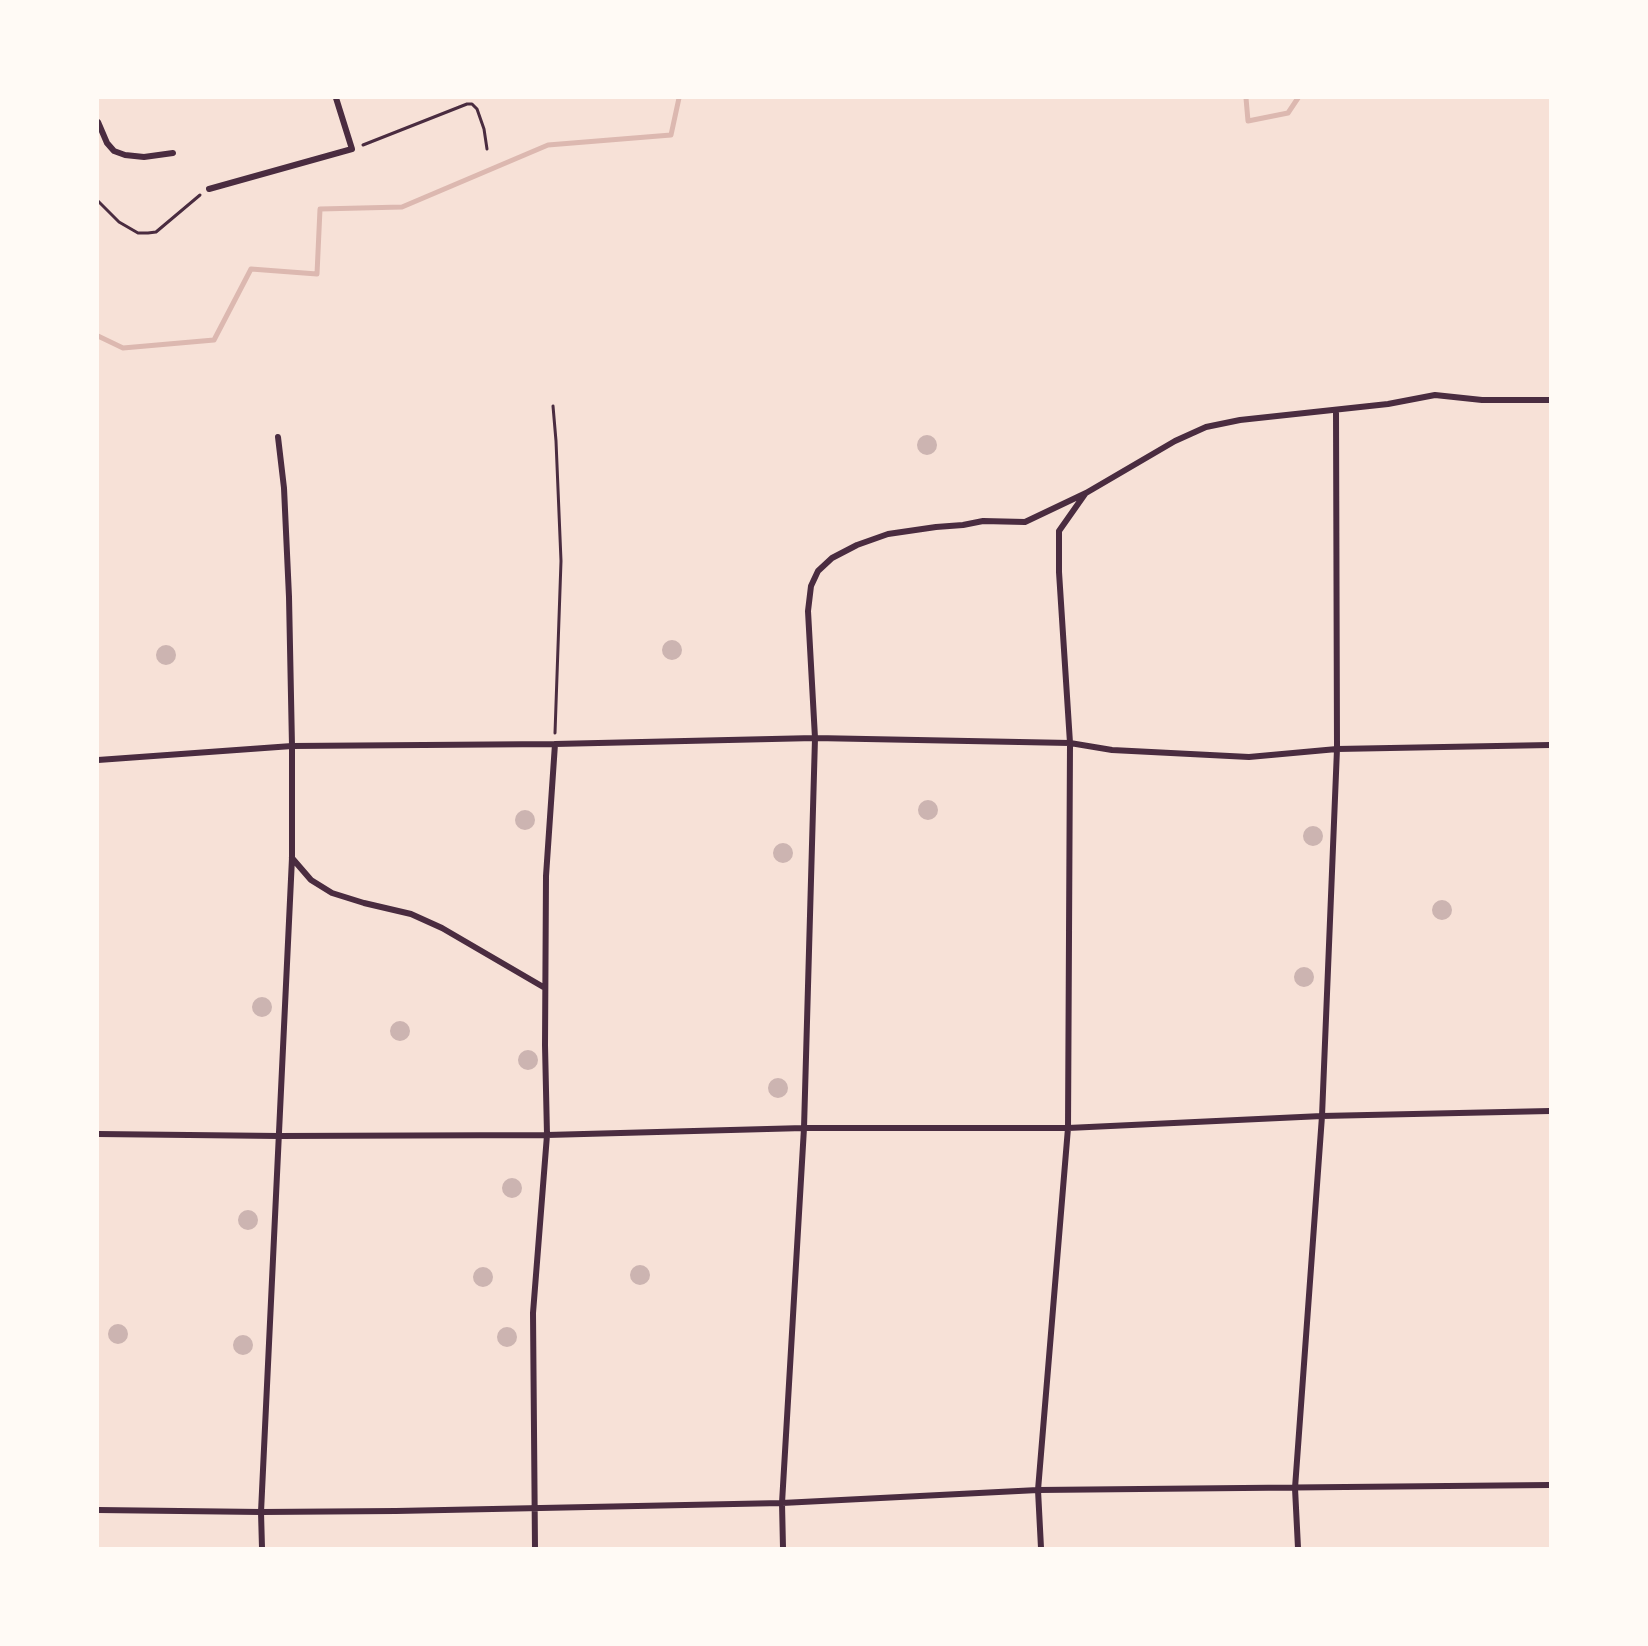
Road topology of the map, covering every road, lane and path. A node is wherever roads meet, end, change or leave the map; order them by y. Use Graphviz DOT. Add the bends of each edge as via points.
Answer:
graph roads {
  1 [pos="336,98"];
  2 [pos="98,122"];
  3 [pos="352,149"];
  4 [pos="487,149"];
  5 [pos="173,153"];
  6 [pos="209,189"];
  7 [pos="98,201"];
  8 [pos="1551,400"];
  9 [pos="553,406"];
  10 [pos="1336,411"];
  11 [pos="278,437"];
  12 [pos="1086,493"];
  13 [pos="815,738"];
  14 [pos="1070,743"];
  15 [pos="555,744"];
  16 [pos="292,746"];
  17 [pos="1551,746"];
  18 [pos="1337,749"];
  19 [pos="98,760"];
  20 [pos="292,858"];
  21 [pos="545,988"];
  22 [pos="1551,1111"];
  23 [pos="1322,1116"];
  24 [pos="804,1128"];
  25 [pos="1068,1128"];
  26 [pos="98,1134"];
  27 [pos="547,1135"];
  28 [pos="279,1136"];
  29 [pos="1551,1485"];
  30 [pos="1295,1488"];
  31 [pos="1038,1490"];
  32 [pos="782,1503"];
  33 [pos="536,1508"];
  34 [pos="98,1510"];
  35 [pos="261,1512"];
  36 [pos="262,1548"];
  37 [pos="535,1548"];
  38 [pos="783,1548"];
  39 [pos="1041,1548"];
  40 [pos="1298,1548"];
  1 -- 3 [label="street"];
  2 -- 5 [label="street" via="114,151 144,157"];
  3 -- 4 [label="path" via="472,104 484,129"];
  3 -- 6 [label="street"];
  6 -- 7 [label="path" via="156,231 148,233 118,222"];
  8 -- 10 [label="street" via="1434,395"];
  9 -- 15 [label="path" via="561,561"];
  10 -- 12 [label="street" via="1206,427 1174,441"];
  10 -- 18 [label="street"];
  11 -- 16 [label="street" via="288,573"];
  12 -- 13 [label="street" via="1025,522 983,521 888,534 857,545 825,564 811,586 808,611"];
  12 -- 14 [label="street" via="1059,531"];
  13 -- 14 [label="street"];
  13 -- 15 [label="street"];
  13 -- 24 [label="street"];
  14 -- 18 [label="street" via="1112,750 1249,757"];
  14 -- 25 [label="street"];
  15 -- 16 [label="street"];
  15 -- 21 [label="street" via="546,876"];
  16 -- 19 [label="street"];
  16 -- 20 [label="street"];
  17 -- 18 [label="street"];
  18 -- 23 [label="street"];
  20 -- 21 [label="street" via="311,880 332,893 411,914"];
  20 -- 28 [label="street"];
  21 -- 27 [label="street"];
  22 -- 23 [label="street"];
  23 -- 25 [label="street"];
  23 -- 30 [label="street"];
  24 -- 25 [label="street"];
  24 -- 27 [label="street"];
  24 -- 32 [label="street"];
  25 -- 31 [label="street"];
  26 -- 28 [label="street"];
  27 -- 28 [label="street"];
  27 -- 33 [label="street" via="533,1313"];
  28 -- 35 [label="street"];
  29 -- 30 [label="street"];
  30 -- 31 [label="street"];
  30 -- 40 [label="street"];
  31 -- 32 [label="street"];
  31 -- 39 [label="street"];
  32 -- 33 [label="street"];
  32 -- 38 [label="street"];
  33 -- 35 [label="street"];
  33 -- 37 [label="street"];
  34 -- 35 [label="street"];
  35 -- 36 [label="street"];
}
